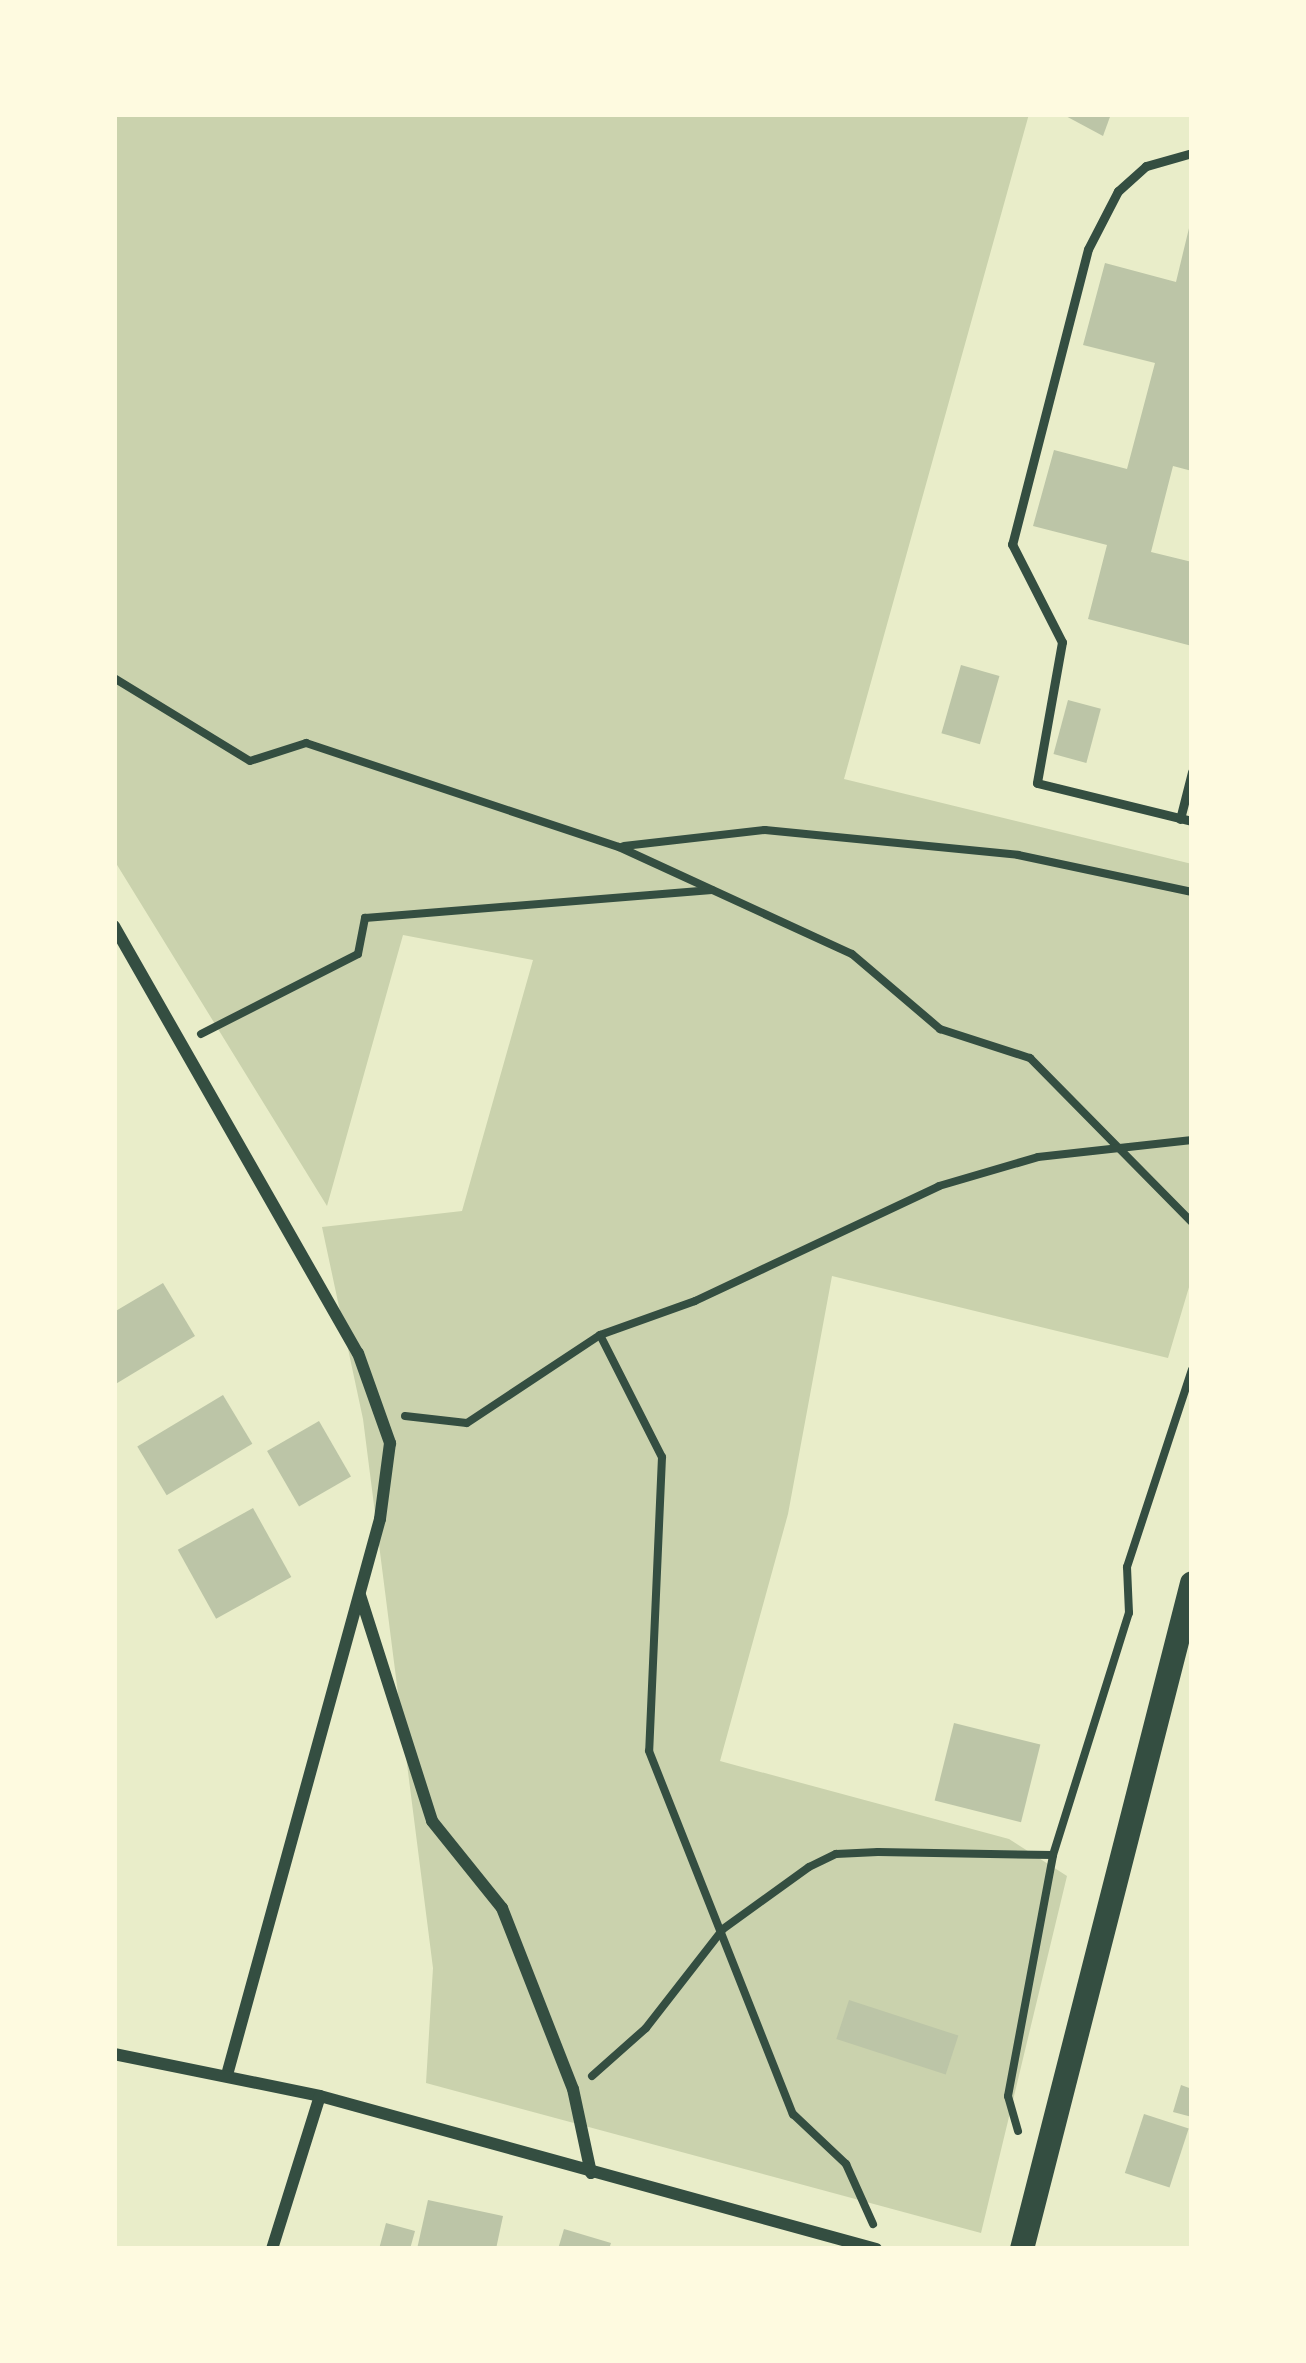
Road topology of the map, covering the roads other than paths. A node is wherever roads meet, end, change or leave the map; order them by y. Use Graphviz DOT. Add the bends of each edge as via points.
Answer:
graph roads {
  1 [pos="1192,153"];
  2 [pos="1192,772"];
  3 [pos="1186,820"];
  4 [pos="114,926"];
  5 [pos="1192,1583"];
  6 [pos="360,1594"];
  7 [pos="114,2054"];
  8 [pos="227,2075"];
  9 [pos="320,2096"];
  10 [pos="591,2173"];
  11 [pos="272,2249"];
  12 [pos="878,2249"];
  13 [pos="1022,2249"];
  1 -- 3 [label="lane" via="1146,166 1118,191 1088,249 1012,544 1062,642 1037,783"];
  2 -- 3 [label="lane"];
  4 -- 6 [label="street" via="358,1353 383,1413 390,1474"];
  5 -- 13 [label="main road"];
  6 -- 8 [label="street"];
  6 -- 10 [label="street" via="432,1821 502,1908 574,2090"];
  7 -- 8 [label="street"];
  8 -- 9 [label="street"];
  9 -- 10 [label="street"];
  9 -- 11 [label="street"];
  10 -- 12 [label="street"];
}
